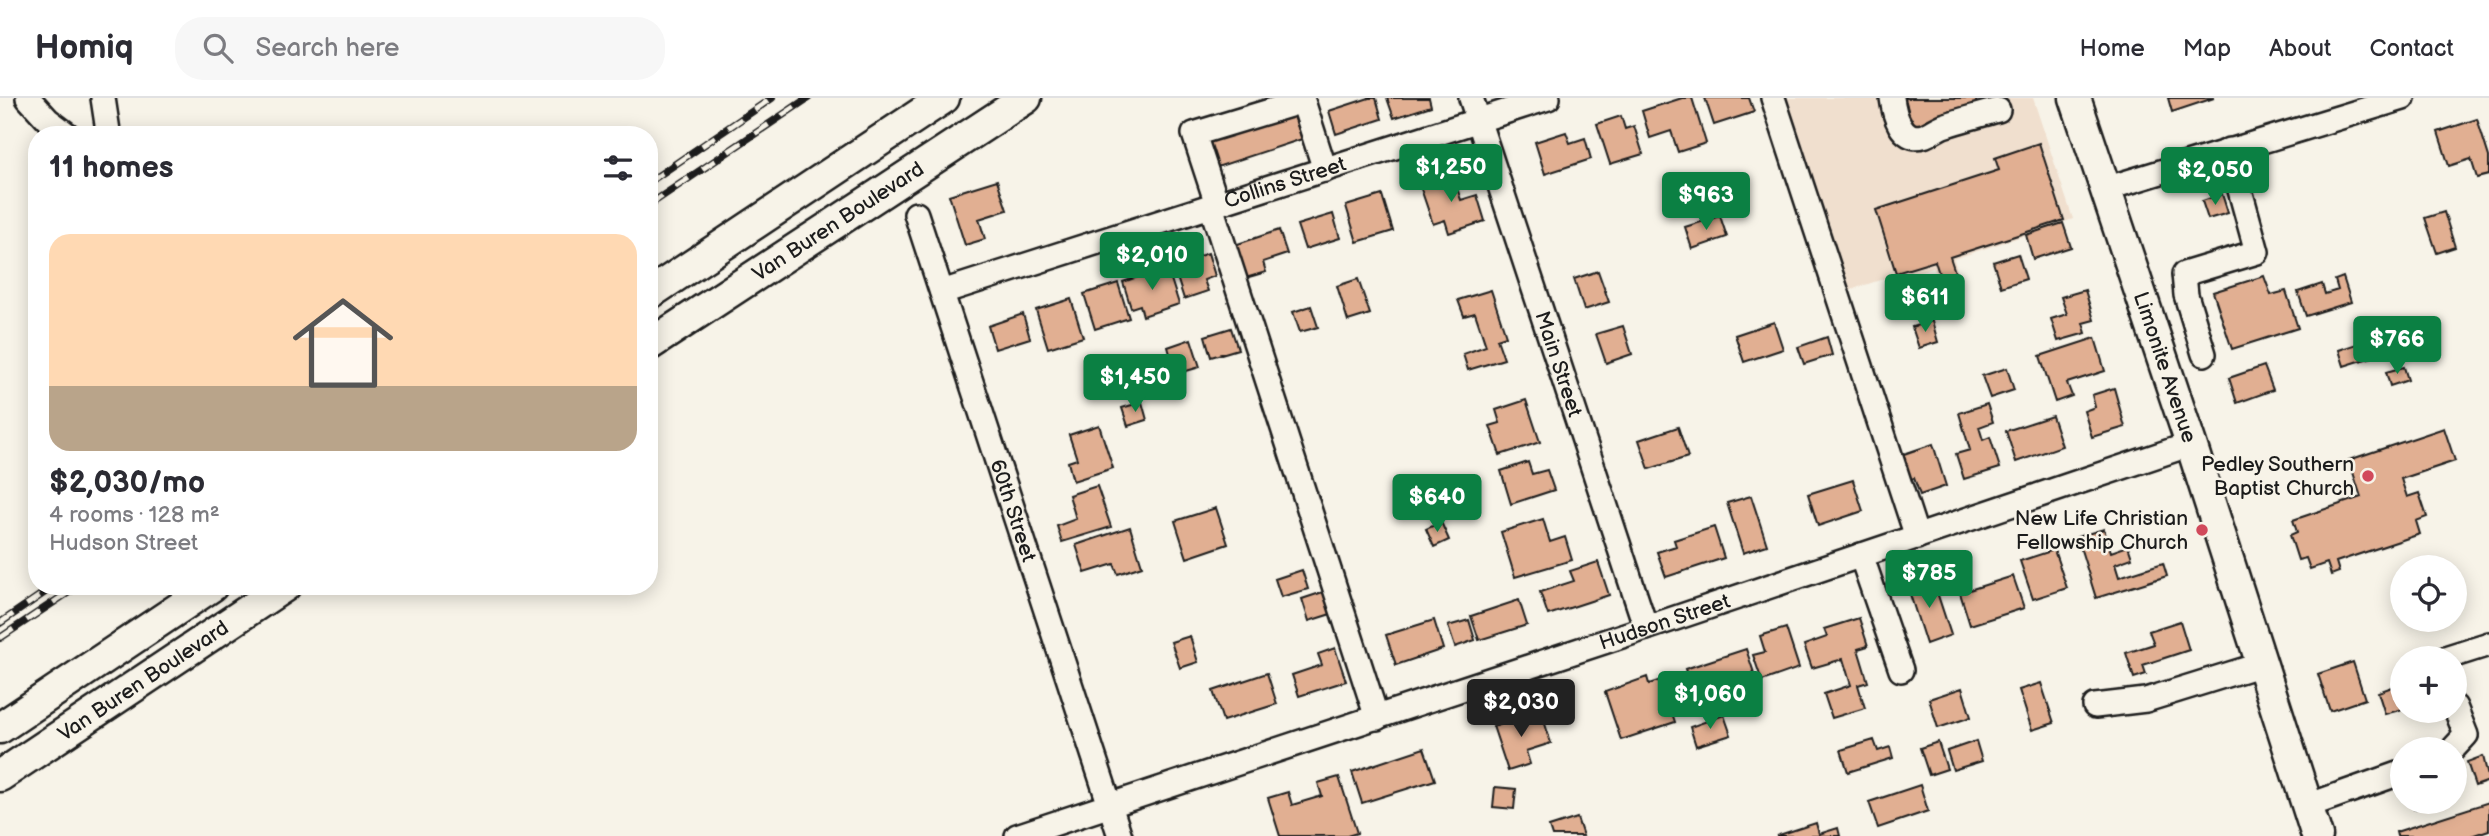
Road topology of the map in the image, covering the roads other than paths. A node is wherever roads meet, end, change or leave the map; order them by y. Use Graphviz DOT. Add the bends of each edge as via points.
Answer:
graph roads {
  1 [pos="28,98"];
  2 [pos="103,98"];
  3 [pos="944,98"];
  4 [pos="1026,98"];
  5 [pos="1471,98"];
  6 [pos="1548,98"];
  7 [pos="1773,98"];
  8 [pos="1892,98"];
  9 [pos="2075,98"];
  10 [pos="2403,98"];
  11 [pos="1998,110"];
  12 [pos="1479,121"];
  13 [pos="56,126"];
  14 [pos="107,126"];
  15 [pos="2229,150"];
  16 [pos="1325,170"];
  17 [pos="2105,189"];
  18 [pos="1214,205"];
  19 [pos="916,214"];
  20 [pos="658,288"];
  21 [pos="942,292"];
  22 [pos="658,339"];
  23 [pos="2204,354"];
  24 [pos="2191,443"];
  25 [pos="1917,537"];
  26 [pos="1861,555"];
  27 [pos="199,595"];
  28 [pos="272,595"];
  29 [pos="1646,628"];
  30 [pos="2489,644"];
  31 [pos="2467,651"];
  32 [pos="2262,664"];
  33 [pos="1901,670"];
  34 [pos="2095,706"];
  35 [pos="1377,718"];
  36 [pos="0,729"];
  37 [pos="0,776"];
  38 [pos="2390,777"];
  39 [pos="1111,806"];
  40 [pos="2307,806"];
  41 [pos="1017,836"];
  42 [pos="1120,836"];
  43 [pos="2317,836"];
  1 -- 13 [label="street"];
  2 -- 14 [label="street"];
  3 -- 20 [label="main road, Van Buren Boulevard"];
  4 -- 22 [label="main road, Van Buren Boulevard"];
  5 -- 12 [label="street, Main Street"];
  6 -- 12 [label="street, Collins Street"];
  7 -- 25 [label="street"];
  8 -- 11 [label="street" via="1903,131 1920,137"];
  9 -- 17 [label="main road, Limonite Avenue"];
  10 -- 15 [label="street"];
  12 -- 16 [label="street, Collins Street"];
  12 -- 29 [label="street, Main Street"];
  15 -- 17 [label="street"];
  15 -- 23 [label="street" via="2257,252 2184,274"];
  16 -- 18 [label="street, Collins Street"];
  16 -- 18 [label="street" via="1303,102 1194,134"];
  17 -- 24 [label="main road, Limonite Avenue"];
  18 -- 21 [label="street, Collins Street"];
  18 -- 35 [label="street"];
  19 -- 21 [label="street, 60th Street"];
  21 -- 39 [label="street, 60th Street"];
  24 -- 25 [label="street, Hudson Street"];
  24 -- 32 [label="main road, Limonite Avenue"];
  25 -- 26 [label="street, Hudson Street"];
  26 -- 29 [label="street, Hudson Street"];
  26 -- 33 [label="street"];
  27 -- 36 [label="main road, Van Buren Boulevard"];
  28 -- 37 [label="main road, Van Buren Boulevard"];
  29 -- 35 [label="street, Hudson Street"];
  30 -- 31 [label="street"];
  32 -- 34 [label="street" via="2146,700"];
  32 -- 40 [label="main road, Limonite Avenue"];
  35 -- 39 [label="street, Hudson Street"];
  38 -- 40 [label="street"];
  39 -- 41 [label="street, Hudson Street"];
  39 -- 42 [label="street, 60th Street"];
  40 -- 43 [label="main road, Limonite Avenue"];
}
